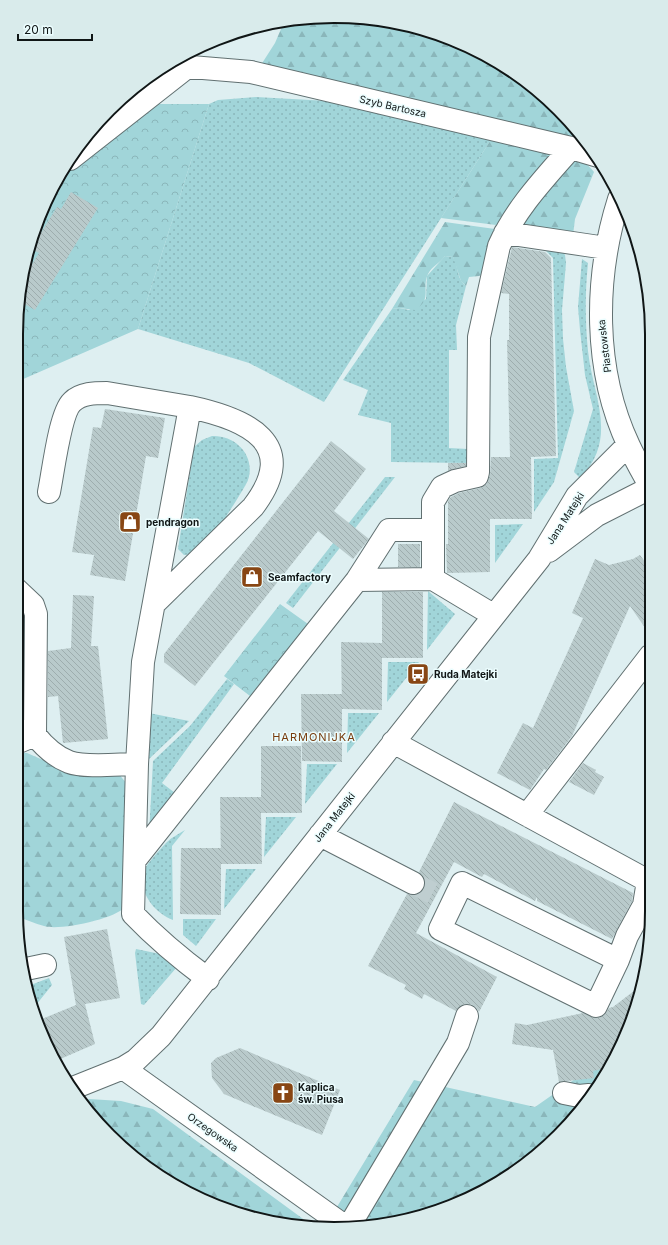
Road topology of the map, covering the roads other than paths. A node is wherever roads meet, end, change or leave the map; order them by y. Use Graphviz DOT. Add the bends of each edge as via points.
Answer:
graph roads {
  1 [pos="177,66"];
  2 [pos="89,142"];
  3 [pos="571,148"];
  4 [pos="587,153"];
  5 [pos="617,205"];
  6 [pos="506,233"];
  7 [pos="606,248"];
  8 [pos="190,407"];
  9 [pos="628,445"];
  10 [pos="645,477"];
  11 [pos="645,490"];
  12 [pos="49,492"];
  13 [pos="433,530"];
  14 [pos="539,559"];
  15 [pos="433,579"];
  16 [pos="357,580"];
  17 [pos="23,595"];
  18 [pos="154,604"];
  19 [pos="493,615"];
  20 [pos="645,662"];
  21 [pos="23,727"];
  22 [pos="23,736"];
  23 [pos="393,742"];
  24 [pos="137,764"];
  25 [pos="527,815"];
  26 [pos="320,835"];
  27 [pos="135,860"];
  28 [pos="645,879"];
  29 [pos="413,883"];
  30 [pos="645,899"];
  31 [pos="618,960"];
  32 [pos="208,979"];
  33 [pos="467,1016"];
  34 [pos="122,1068"];
  35 [pos="77,1086"];
  36 [pos="564,1093"];
  37 [pos="584,1095"];
  38 [pos="351,1221"];
  39 [pos="338,1222"];
  1 -- 2 [label="street, Szyb Bartosza"];
  1 -- 3 [label="street, Szyb Bartosza" via="251,72"];
  3 -- 4 [label="street, Szyb Bartosza"];
  3 -- 6 [label="street" via="528,198"];
  5 -- 7 [label="street, Piastowska"];
  6 -- 7 [label="street"];
  6 -- 13 [label="street" via="499,246 480,337 477,476 442,487 433,502"];
  7 -- 9 [label="street, Piastowska" via="600,320 603,347 612,394"];
  8 -- 12 [label="street" via="107,393 95,393 78,398 66,410"];
  8 -- 18 [label="street"];
  8 -- 18 [label="street" via="222,414 244,423 266,444 272,467 265,491 253,507"];
  9 -- 10 [label="street, Piastowska"];
  9 -- 14 [label="street, Jana Matejki" via="577,496"];
  11 -- 14 [label="street, Jana Matejki" via="596,515"];
  13 -- 15 [label="street"];
  13 -- 16 [label="street" via="389,530"];
  14 -- 19 [label="street, Jana Matejki"];
  15 -- 16 [label="street"];
  15 -- 19 [label="street"];
  16 -- 27 [label="street"];
  17 -- 21 [label="street" via="33,604 36,614"];
  18 -- 24 [label="street" via="143,662"];
  19 -- 23 [label="street, Jana Matejki"];
  20 -- 25 [label="street"];
  22 -- 24 [label="street" via="44,745 68,762"];
  23 -- 25 [label="street"];
  23 -- 26 [label="street, Jana Matejki"];
  24 -- 27 [label="street"];
  25 -- 28 [label="street"];
  26 -- 29 [label="street"];
  26 -- 32 [label="street, Jana Matejki"];
  27 -- 32 [label="street" via="133,914 159,940"];
  30 -- 31 [label="street"];
  31 -- 31 [label="street" via="462,883 444,899 440,929 596,1006"];
  32 -- 34 [label="street, Jana Matejki" via="146,1052"];
  33 -- 38 [label="street" via="458,1043"];
  34 -- 35 [label="street"];
  34 -- 39 [label="street, Orzegowska"];
  36 -- 37 [label="street"];
}
